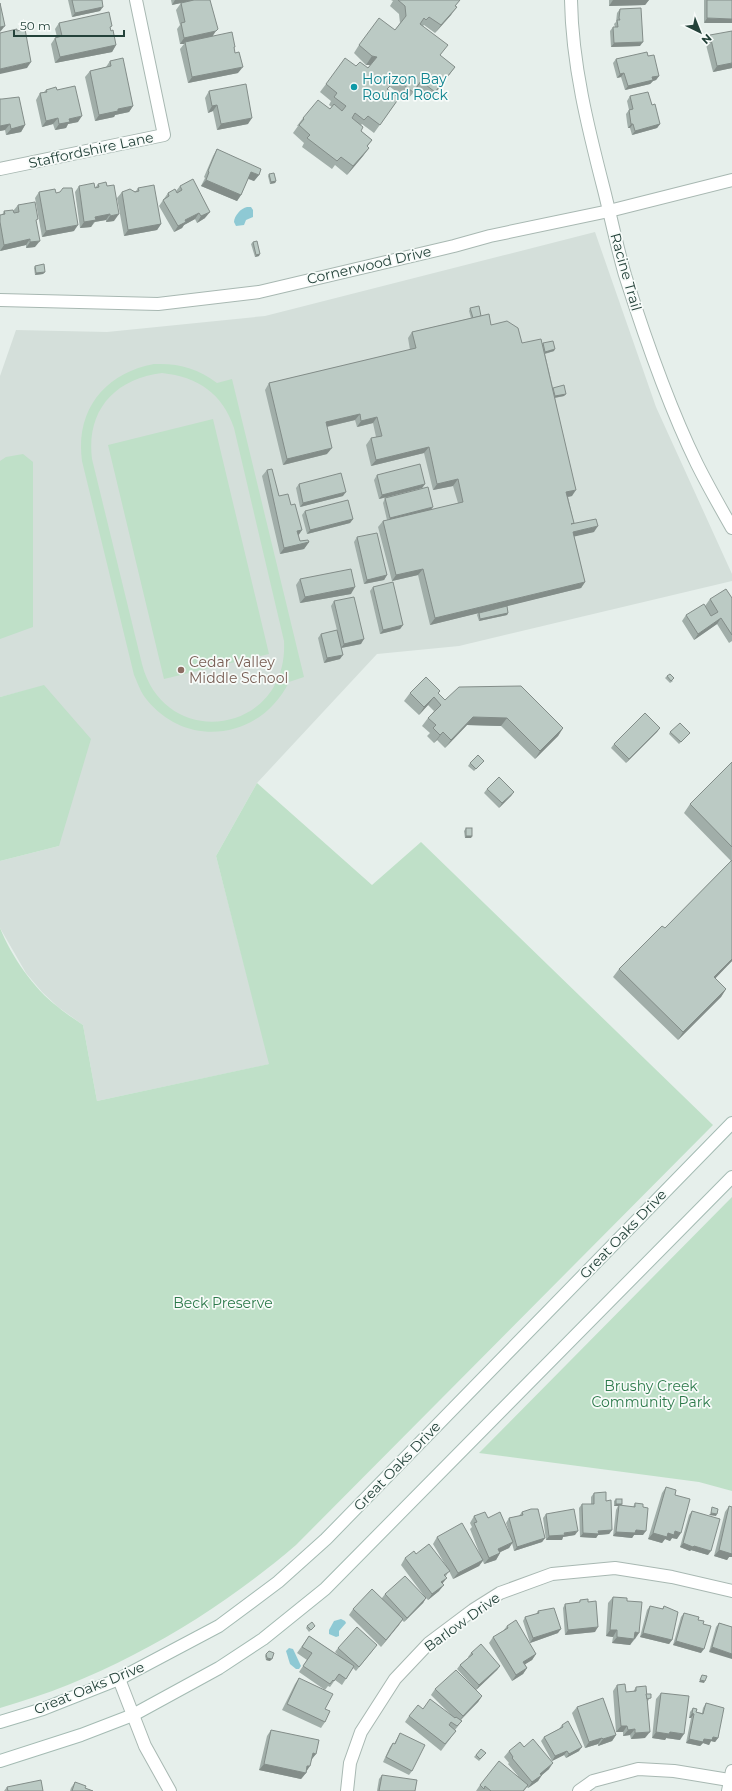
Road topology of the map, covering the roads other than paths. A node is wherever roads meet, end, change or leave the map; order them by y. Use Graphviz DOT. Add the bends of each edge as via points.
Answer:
graph roads {
  1 [pos="136,0"];
  2 [pos="571,0"];
  3 [pos="0,169"];
  4 [pos="732,180"];
  5 [pos="609,211"];
  6 [pos="0,300"];
  7 [pos="732,528"];
  8 [pos="732,1123"];
  9 [pos="732,1177"];
  10 [pos="732,1591"];
  11 [pos="119,1679"];
  12 [pos="133,1715"];
  13 [pos="0,1722"];
  14 [pos="0,1760"];
  15 [pos="730,1781"];
  16 [pos="170,1791"];
  17 [pos="347,1791"];
  18 [pos="579,1791"];
  1 -- 3 [label="street, Staffordshire Lane" via="164,135"];
  2 -- 5 [label="street, Racine Trail" via="576,62 590,136"];
  4 -- 5 [label="street, Cornerwood Drive"];
  5 -- 6 [label="street, Cornerwood Drive" via="490,236 259,292 158,304"];
  5 -- 7 [label="street, Racine Trail" via="625,275 650,349 697,464"];
  8 -- 11 [label="street, Great Oaks Drive" via="332,1533 294,1568 219,1626"];
  9 -- 12 [label="street" via="320,1593 263,1639 219,1668"];
  10 -- 17 [label="street, Barlow Drive" via="672,1577 615,1568 552,1574 500,1593 429,1643 395,1679 361,1732 350,1763"];
  11 -- 12 [label="street"];
  11 -- 13 [label="street, Great Oaks Drive" via="43,1709"];
  12 -- 14 [label="street" via="81,1735"];
  12 -- 16 [label="street" via="145,1746"];
  15 -- 18 [label="street" via="680,1771 638,1769 593,1781"];
}
